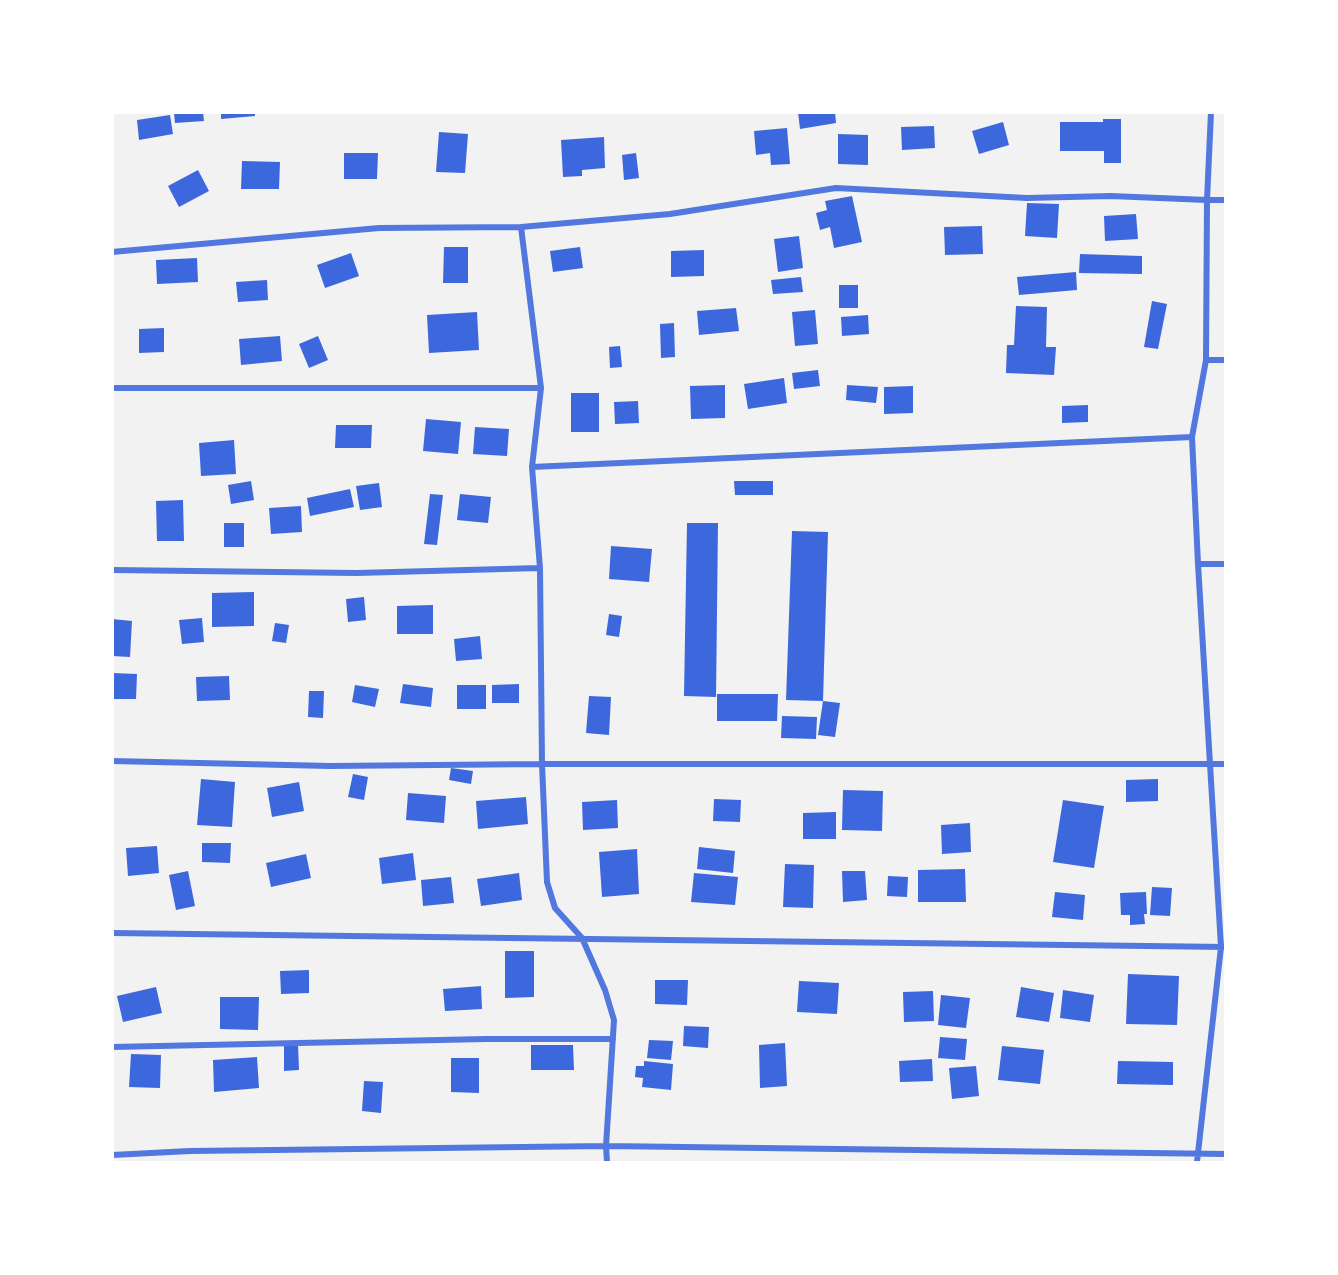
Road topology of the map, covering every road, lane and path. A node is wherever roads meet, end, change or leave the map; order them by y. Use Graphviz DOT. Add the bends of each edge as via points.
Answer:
graph roads {
  1 [pos="1211,112"];
  2 [pos="1207,200"];
  3 [pos="1226,200"];
  4 [pos="520,227"];
  5 [pos="112,252"];
  6 [pos="1206,360"];
  7 [pos="1226,360"];
  8 [pos="112,388"];
  9 [pos="541,388"];
  10 [pos="1192,437"];
  11 [pos="532,467"];
  12 [pos="1198,564"];
  13 [pos="1226,564"];
  14 [pos="540,568"];
  15 [pos="112,570"];
  16 [pos="112,761"];
  17 [pos="542,764"];
  18 [pos="1226,764"];
  19 [pos="1210,765"];
  20 [pos="112,933"];
  21 [pos="582,938"];
  22 [pos="1223,947"];
  23 [pos="613,1040"];
  24 [pos="112,1047"];
  25 [pos="606,1146"];
  26 [pos="1198,1154"];
  27 [pos="1226,1154"];
  28 [pos="112,1155"];
  29 [pos="607,1162"];
  30 [pos="1197,1162"];
  1 -- 2 [label="street"];
  2 -- 3 [label="street"];
  2 -- 4 [label="street" via="1027,198 836,188 670,214"];
  2 -- 6 [label="street"];
  4 -- 5 [label="street" via="380,228"];
  4 -- 9 [label="street"];
  6 -- 7 [label="street"];
  6 -- 10 [label="street"];
  8 -- 9 [label="street"];
  9 -- 11 [label="street"];
  10 -- 11 [label="street"];
  10 -- 12 [label="street"];
  11 -- 14 [label="street"];
  12 -- 13 [label="street"];
  12 -- 19 [label="street"];
  14 -- 15 [label="street" via="357,573"];
  14 -- 17 [label="street"];
  16 -- 17 [label="street" via="330,766"];
  17 -- 19 [label="street"];
  17 -- 21 [label="street" via="547,882 555,908"];
  18 -- 19 [label="street"];
  19 -- 22 [label="street"];
  20 -- 21 [label="street"];
  21 -- 22 [label="street"];
  21 -- 23 [label="street" via="605,990 614,1020"];
  22 -- 26 [label="street"];
  23 -- 24 [label="street"];
  23 -- 25 [label="street"];
  25 -- 26 [label="street"];
  25 -- 28 [label="street"];
  25 -- 29 [label="street"];
  26 -- 27 [label="street"];
  26 -- 30 [label="street"];
}
